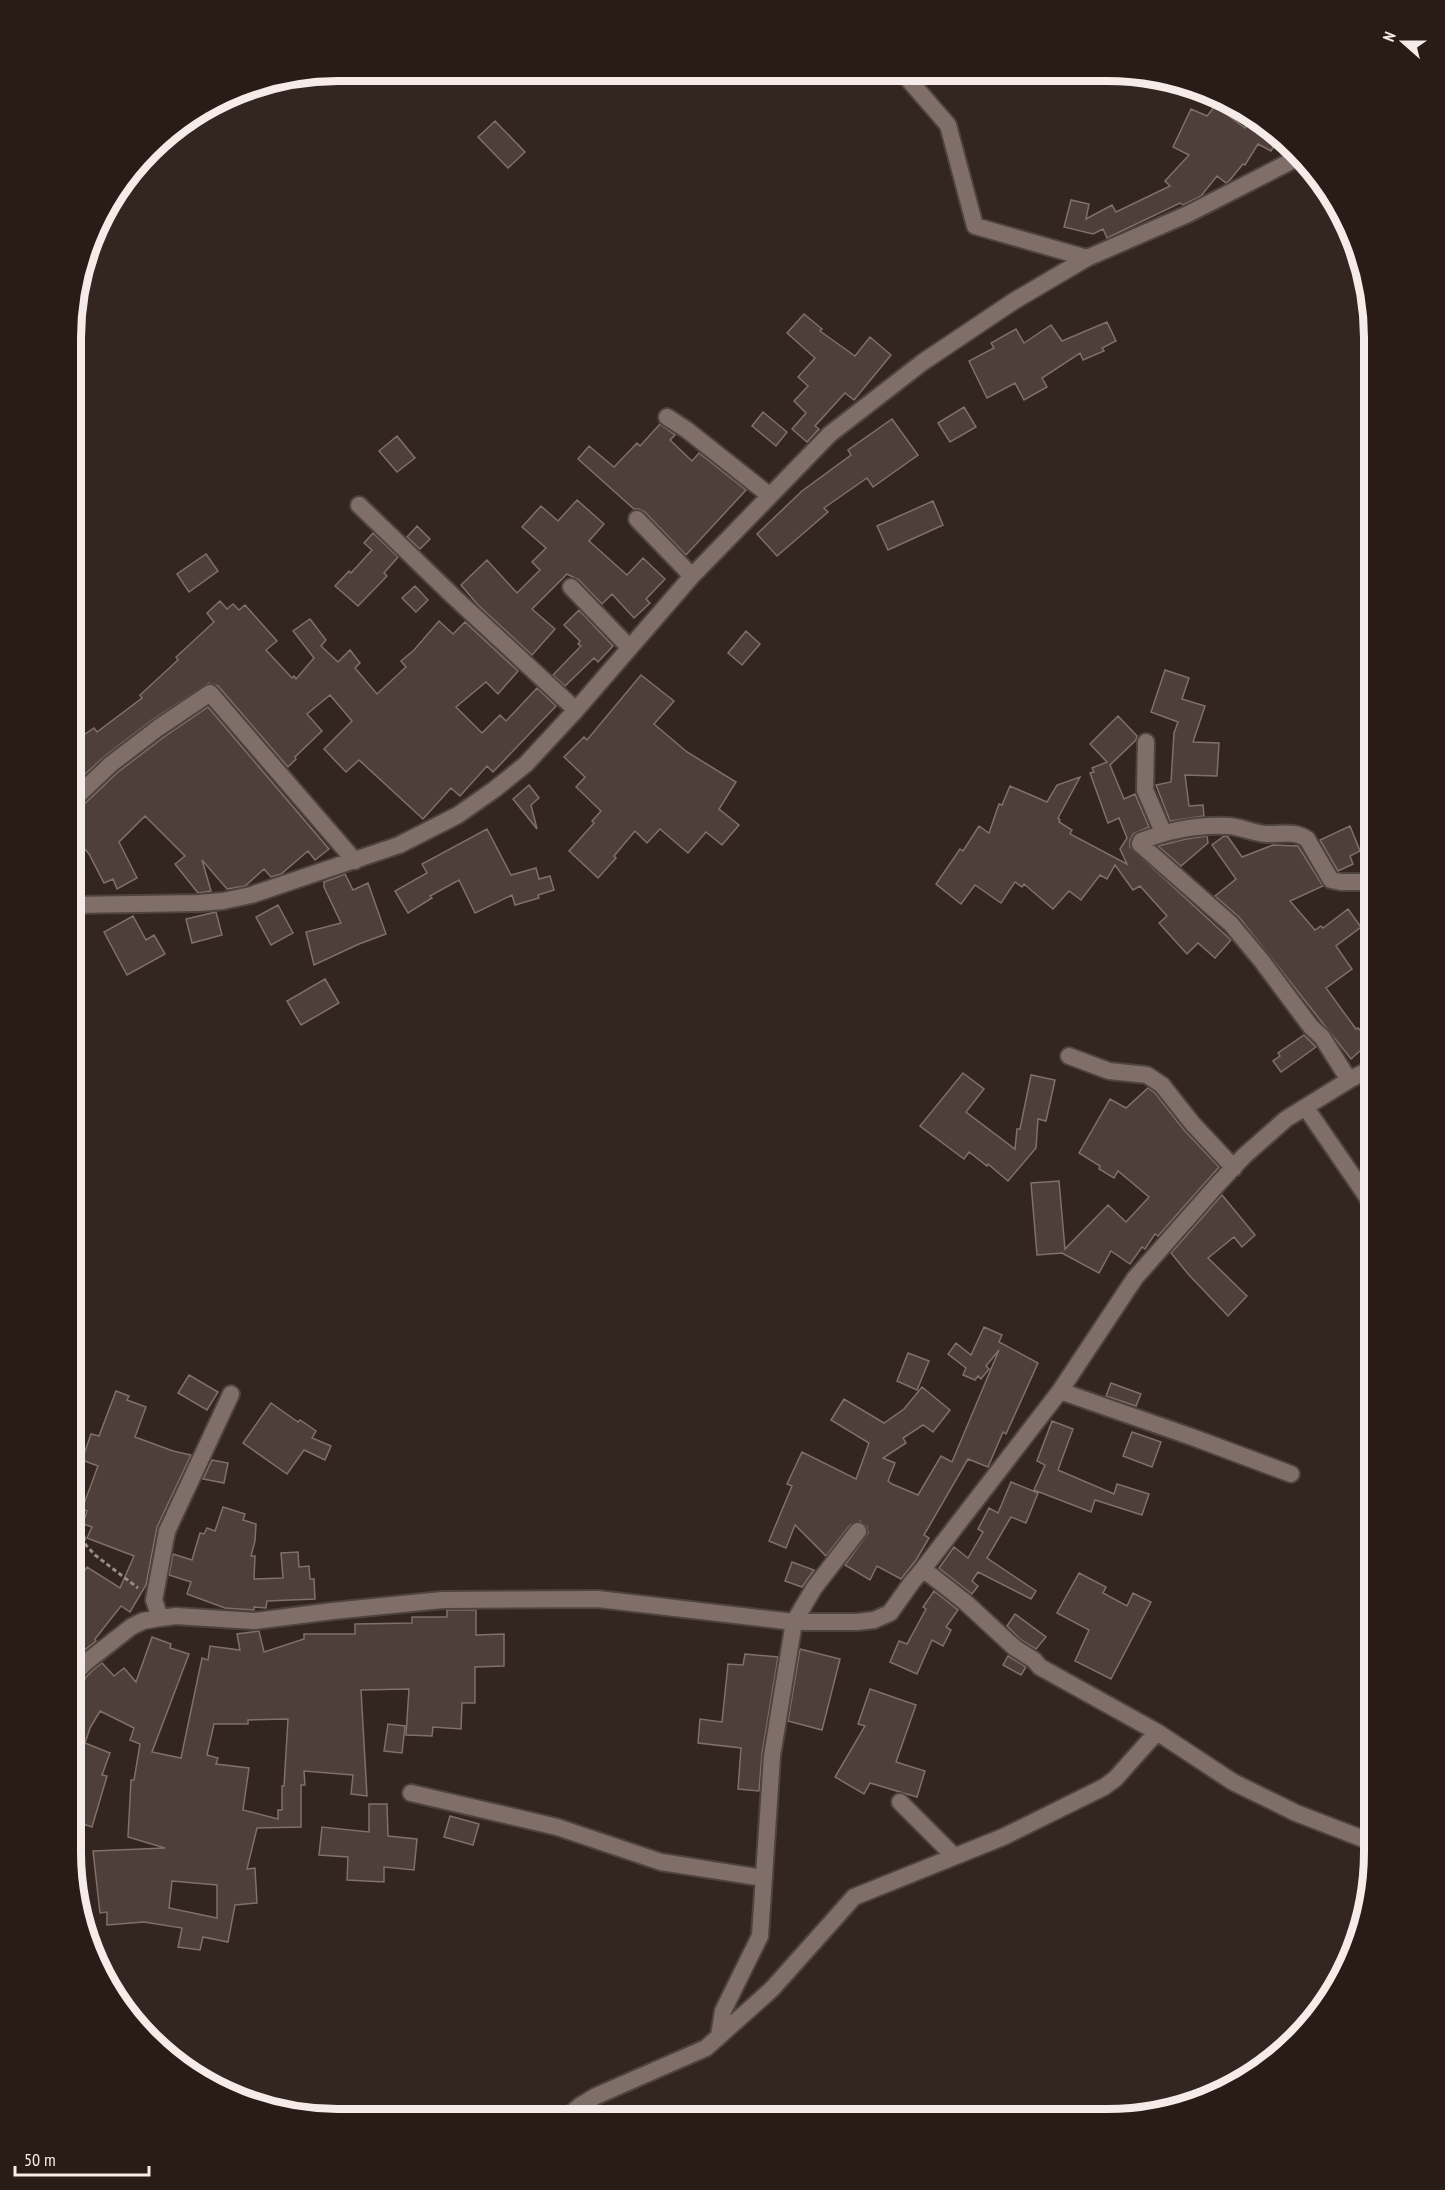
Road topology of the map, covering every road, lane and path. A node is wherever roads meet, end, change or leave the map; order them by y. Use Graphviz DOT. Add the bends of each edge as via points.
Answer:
graph roads {
  1 [pos="910,81"];
  2 [pos="1293,160"];
  3 [pos="1087,258"];
  4 [pos="667,417"];
  5 [pos="769,495"];
  6 [pos="359,505"];
  7 [pos="637,519"];
  8 [pos="692,576"];
  9 [pos="571,587"];
  10 [pos="630,648"];
  11 [pos="576,710"];
  12 [pos="1146,742"];
  13 [pos="81,792"];
  14 [pos="1163,832"];
  15 [pos="355,861"];
  16 [pos="1364,882"];
  17 [pos="81,905"];
  18 [pos="1069,1056"];
  19 [pos="1364,1072"];
  20 [pos="1349,1080"];
  21 [pos="1306,1108"];
  22 [pos="1234,1168"];
  23 [pos="1364,1192"];
  24 [pos="1060,1391"];
  25 [pos="231,1394"];
  26 [pos="1291,1474"];
  27 [pos="81,1516"];
  28 [pos="858,1531"];
  29 [pos="923,1569"];
  30 [pos="154,1600"];
  31 [pos="160,1618"];
  32 [pos="794,1622"];
  33 [pos="81,1667"];
  34 [pos="1156,1732"];
  35 [pos="411,1793"];
  36 [pos="900,1802"];
  37 [pos="1364,1839"];
  38 [pos="954,1856"];
  39 [pos="764,1878"];
  40 [pos="719,2036"];
  41 [pos="576,2109"];
  1 -- 3 [label="street" via="948,125 975,226"];
  2 -- 3 [label="street" via="1188,214"];
  3 -- 5 [label="street" via="922,362 830,434"];
  4 -- 5 [label="street"];
  5 -- 8 [label="street"];
  6 -- 11 [label="street"];
  7 -- 8 [label="street"];
  8 -- 10 [label="street"];
  9 -- 10 [label="street"];
  10 -- 11 [label="street"];
  11 -- 15 [label="street" via="526,764 473,805 399,845"];
  12 -- 14 [label="street" via="1143,783"];
  13 -- 15 [label="street" via="111,764 210,693"];
  14 -- 16 [label="street" via="1229,826 1259,833 1301,835 1331,880"];
  14 -- 20 [label="street" via="1141,842 1141,846 1247,942 1322,1037"];
  15 -- 17 [label="street" via="223,902"];
  18 -- 22 [label="street" via="1109,1071 1147,1076 1162,1085"];
  19 -- 20 [label="street"];
  20 -- 21 [label="street"];
  21 -- 22 [label="street" via="1286,1119"];
  21 -- 23 [label="street"];
  22 -- 24 [label="street" via="1135,1278"];
  24 -- 26 [label="street"];
  24 -- 29 [label="street"];
  25 -- 30 [label="street" via="167,1531"];
  27 -- 30 [label="path" via="85,1544"];
  28 -- 32 [label="street" via="814,1588"];
  29 -- 32 [label="street" via="883,1617 856,1622"];
  29 -- 34 [label="street" via="1040,1667"];
  30 -- 31 [label="street"];
  31 -- 32 [label="street" via="254,1621 442,1600 598,1599"];
  31 -- 33 [label="street" via="131,1627"];
  32 -- 39 [label="street" via="772,1756"];
  34 -- 37 [label="street" via="1233,1782 1296,1813"];
  34 -- 38 [label="street" via="1104,1787"];
  35 -- 39 [label="street" via="556,1827 661,1862"];
  36 -- 38 [label="street"];
  38 -- 40 [label="street" via="854,1897 772,1989"];
  39 -- 40 [label="street" via="760,1936 723,2011"];
  40 -- 41 [label="street" via="700,2052 597,2096"];
}
